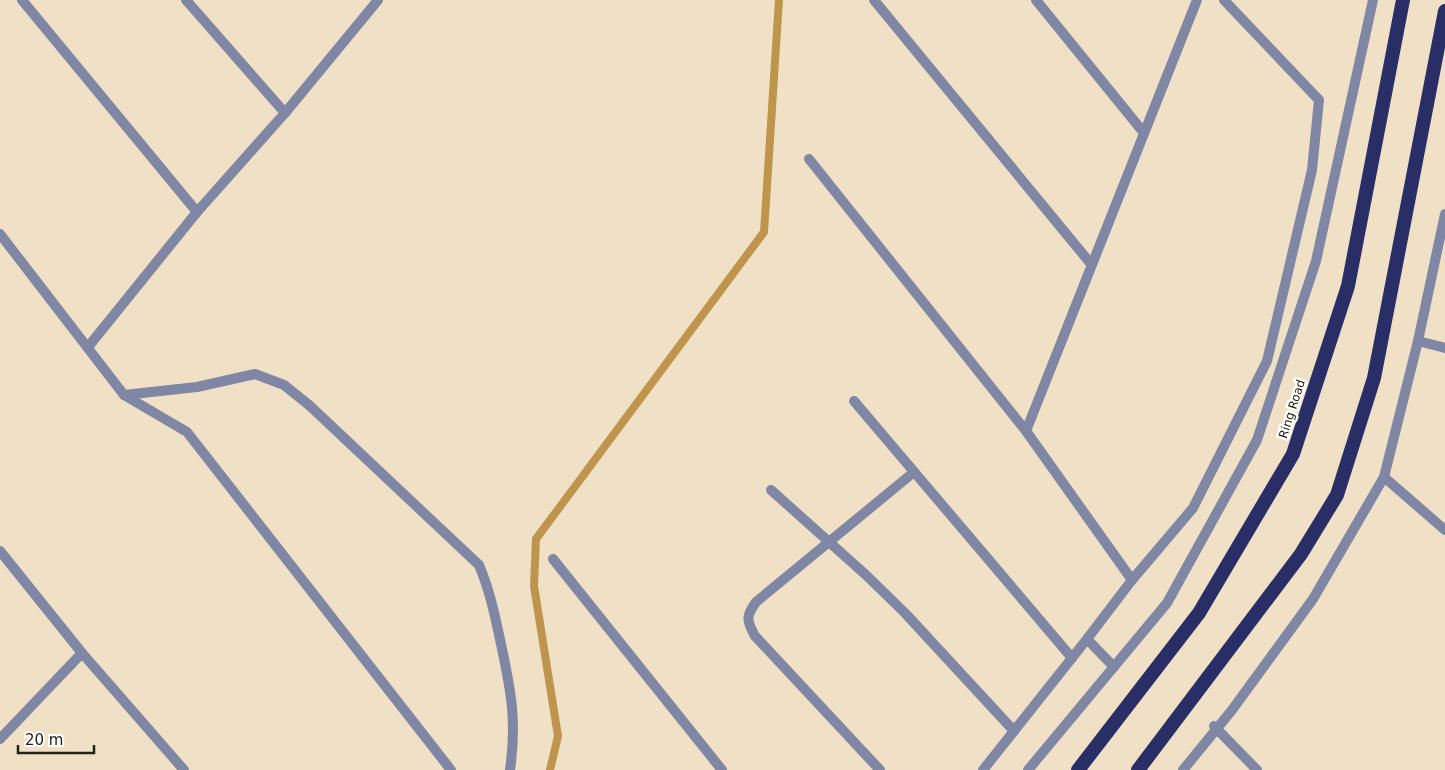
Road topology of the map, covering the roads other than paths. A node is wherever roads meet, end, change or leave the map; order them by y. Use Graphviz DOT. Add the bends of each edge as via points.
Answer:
graph roads {
  1 [pos="22,0"];
  2 [pos="186,0"];
  3 [pos="378,0"];
  4 [pos="874,0"];
  5 [pos="1036,0"];
  6 [pos="1197,0"];
  7 [pos="1224,0"];
  8 [pos="1373,0"];
  9 [pos="1403,0"];
  10 [pos="1445,12"];
  11 [pos="284,112"];
  12 [pos="1144,133"];
  13 [pos="809,159"];
  14 [pos="197,212"];
  15 [pos="1445,214"];
  16 [pos="0,234"];
  17 [pos="1091,264"];
  18 [pos="1418,340"];
  19 [pos="88,347"];
  20 [pos="1445,348"];
  21 [pos="124,395"];
  22 [pos="854,401"];
  23 [pos="1026,431"];
  24 [pos="914,472"];
  25 [pos="1384,478"];
  26 [pos="771,490"];
  27 [pos="1445,530"];
  28 [pos="830,543"];
  29 [pos="0,551"];
  30 [pos="553,559"];
  31 [pos="1132,580"];
  32 [pos="1087,639"];
  33 [pos="82,653"];
  34 [pos="1072,658"];
  35 [pos="1114,667"];
  36 [pos="1216,727"];
  37 [pos="1014,731"];
  38 [pos="0,739"];
  39 [pos="184,770"];
  40 [pos="451,770"];
  41 [pos="510,770"];
  42 [pos="722,770"];
  43 [pos="880,770"];
  44 [pos="983,770"];
  45 [pos="1028,770"];
  46 [pos="1078,770"];
  47 [pos="1138,770"];
  48 [pos="1183,770"];
  49 [pos="1257,770"];
  1 -- 14 [label="street"];
  2 -- 11 [label="street"];
  3 -- 11 [label="street"];
  4 -- 17 [label="street"];
  5 -- 12 [label="street"];
  6 -- 12 [label="street"];
  7 -- 31 [label="street" via="1319,100 1312,170 1267,361 1193,508"];
  8 -- 35 [label="street" via="1316,261 1257,440 1167,603"];
  9 -- 46 [label="highway, Ring Road" via="1348,286 1293,454 1199,613"];
  10 -- 47 [label="highway" via="1374,378 1337,495 1301,554"];
  11 -- 14 [label="street"];
  12 -- 17 [label="street"];
  13 -- 23 [label="street"];
  14 -- 19 [label="street"];
  15 -- 18 [label="street"];
  16 -- 19 [label="street"];
  17 -- 23 [label="street"];
  18 -- 20 [label="street"];
  18 -- 25 [label="street"];
  19 -- 21 [label="street"];
  21 -- 40 [label="street" via="187,432"];
  21 -- 41 [label="street" via="197,387 255,374 284,385 479,566 490,592 513,701 514,741"];
  22 -- 24 [label="street"];
  23 -- 31 [label="street"];
  24 -- 28 [label="street"];
  24 -- 34 [label="street"];
  25 -- 27 [label="street"];
  25 -- 36 [label="street" via="1313,599"];
  26 -- 28 [label="street"];
  28 -- 37 [label="street" via="905,613"];
  28 -- 43 [label="street" via="756,602 748,614 749,626"];
  29 -- 33 [label="street"];
  30 -- 42 [label="street"];
  31 -- 32 [label="street"];
  32 -- 34 [label="street"];
  32 -- 35 [label="street"];
  33 -- 38 [label="street"];
  33 -- 39 [label="street"];
  34 -- 37 [label="street"];
  35 -- 45 [label="street"];
  36 -- 48 [label="street"];
  36 -- 49 [label="street"];
  37 -- 44 [label="street"];
}
